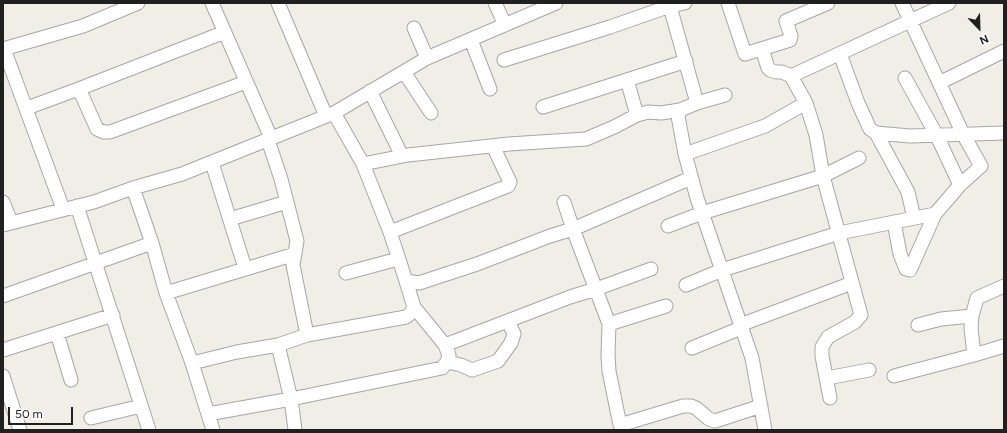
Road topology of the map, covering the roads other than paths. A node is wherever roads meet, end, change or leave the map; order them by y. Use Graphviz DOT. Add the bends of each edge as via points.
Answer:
graph roads {
  1 [pos="138,3"];
  2 [pos="212,3"];
  3 [pos="278,3"];
  4 [pos="495,3"];
  5 [pos="556,3"];
  6 [pos="685,3"];
  7 [pos="728,3"];
  8 [pos="828,3"];
  9 [pos="902,3"];
  10 [pos="950,3"];
  11 [pos="670,4"];
  12 [pos="910,22"];
  13 [pos="505,25"];
  14 [pos="414,28"];
  15 [pos="224,32"];
  16 [pos="471,40"];
  17 [pos="4,49"];
  18 [pos="762,49"];
  19 [pos="1004,51"];
  20 [pos="840,54"];
  21 [pos="427,58"];
  22 [pos="504,60"];
  23 [pos="686,61"];
  24 [pos="404,72"];
  25 [pos="791,76"];
  26 [pos="905,78"];
  27 [pos="627,80"];
  28 [pos="246,82"];
  29 [pos="939,83"];
  30 [pos="490,89"];
  31 [pos="76,90"];
  32 [pos="370,91"];
  33 [pos="725,95"];
  34 [pos="697,103"];
  35 [pos="806,103"];
  36 [pos="543,107"];
  37 [pos="27,108"];
  38 [pos="680,110"];
  39 [pos="431,113"];
  40 [pos="330,115"];
  41 [pos="636,115"];
  42 [pos="876,133"];
  43 [pos="1004,133"];
  44 [pos="963,134"];
  45 [pos="937,136"];
  46 [pos="270,139"];
  47 [pos="493,146"];
  48 [pos="685,154"];
  49 [pos="402,156"];
  50 [pos="860,158"];
  51 [pos="212,162"];
  52 [pos="363,164"];
  53 [pos="823,176"];
  54 [pos="691,178"];
  55 [pos="960,185"];
  56 [pos="133,188"];
  57 [pos="3,202"];
  58 [pos="287,202"];
  59 [pos="564,202"];
  60 [pos="77,206"];
  61 [pos="63,209"];
  62 [pos="702,213"];
  63 [pos="935,214"];
  64 [pos="914,218"];
  65 [pos="230,219"];
  66 [pos="894,222"];
  67 [pos="7,223"];
  68 [pos="668,226"];
  69 [pos="573,229"];
  70 [pos="390,232"];
  71 [pos="839,233"];
  72 [pos="152,243"];
  73 [pos="295,254"];
  74 [pos="398,259"];
  75 [pos="96,262"];
  76 [pos="245,268"];
  77 [pos="651,268"];
  78 [pos="722,270"];
  79 [pos="346,273"];
  80 [pos="406,281"];
  81 [pos="852,283"];
  82 [pos="686,285"];
  83 [pos="1004,286"];
  84 [pos="596,289"];
  85 [pos="166,293"];
  86 [pos="3,296"];
  87 [pos="666,306"];
  88 [pos="414,307"];
  89 [pos="113,315"];
  90 [pos="972,316"];
  91 [pos="508,321"];
  92 [pos="609,324"];
  93 [pos="918,325"];
  94 [pos="741,326"];
  95 [pos="57,332"];
  96 [pos="307,335"];
  97 [pos="278,345"];
  98 [pos="445,345"];
  99 [pos="1004,346"];
  100 [pos="692,348"];
  101 [pos="3,350"];
  102 [pos="974,355"];
  103 [pos="447,362"];
  104 [pos="192,363"];
  105 [pos="869,370"];
  106 [pos="3,376"];
  107 [pos="894,376"];
  108 [pos="827,378"];
  109 [pos="71,380"];
  110 [pos="830,398"];
  111 [pos="291,399"];
  112 [pos="141,406"];
  113 [pos="761,406"];
  114 [pos="208,414"];
  115 [pos="92,418"];
  116 [pos="20,430"];
  117 [pos="149,430"];
  118 [pos="213,430"];
  119 [pos="295,430"];
  120 [pos="765,430"];
  1 -- 17 [label="street" via="83,26"];
  2 -- 15 [label="street"];
  3 -- 40 [label="street"];
  4 -- 13 [label="street"];
  5 -- 13 [label="street"];
  6 -- 11 [label="street"];
  7 -- 18 [label="street" via="745,54"];
  8 -- 18 [label="street" via="786,21 790,40"];
  9 -- 12 [label="street"];
  10 -- 12 [label="street"];
  11 -- 22 [label="street" via="610,27"];
  11 -- 23 [label="street"];
  12 -- 20 [label="street"];
  12 -- 29 [label="street"];
  13 -- 16 [label="street"];
  14 -- 21 [label="street"];
  15 -- 28 [label="street"];
  15 -- 31 [label="street"];
  16 -- 21 [label="street"];
  16 -- 30 [label="street"];
  17 -- 37 [label="street"];
  18 -- 25 [label="street" via="770,70"];
  19 -- 29 [label="street"];
  20 -- 25 [label="street"];
  20 -- 42 [label="street" via="870,129"];
  21 -- 24 [label="street"];
  23 -- 27 [label="street"];
  23 -- 34 [label="street"];
  24 -- 32 [label="street"];
  24 -- 39 [label="street"];
  25 -- 35 [label="street"];
  26 -- 45 [label="street"];
  27 -- 36 [label="street"];
  27 -- 41 [label="street"];
  28 -- 31 [label="street" via="110,132 97,129 82,94"];
  28 -- 46 [label="street"];
  29 -- 44 [label="street"];
  31 -- 37 [label="street"];
  32 -- 40 [label="street"];
  32 -- 49 [label="street"];
  33 -- 34 [label="street"];
  34 -- 38 [label="street"];
  35 -- 48 [label="street" via="765,126"];
  35 -- 53 [label="street" via="816,135"];
  37 -- 61 [label="street"];
  38 -- 41 [label="street"];
  38 -- 48 [label="street" via="678,116"];
  40 -- 46 [label="street"];
  40 -- 52 [label="street"];
  41 -- 47 [label="street" via="586,139"];
  42 -- 45 [label="street"];
  42 -- 64 [label="street" via="908,192"];
  43 -- 44 [label="street"];
  44 -- 45 [label="street"];
  44 -- 55 [label="street" via="981,166"];
  45 -- 55 [label="street"];
  46 -- 51 [label="street"];
  46 -- 58 [label="street"];
  47 -- 49 [label="street"];
  47 -- 70 [label="street" via="510,182 508,186"];
  48 -- 54 [label="street"];
  49 -- 52 [label="street"];
  50 -- 53 [label="street"];
  51 -- 56 [label="street" via="182,174"];
  51 -- 65 [label="street"];
  52 -- 70 [label="street"];
  53 -- 62 [label="street"];
  53 -- 71 [label="street"];
  54 -- 62 [label="street"];
  54 -- 69 [label="street"];
  55 -- 63 [label="street"];
  56 -- 60 [label="street"];
  56 -- 72 [label="street"];
  57 -- 67 [label="street"];
  58 -- 65 [label="street"];
  58 -- 73 [label="street" via="297,241"];
  59 -- 69 [label="street"];
  60 -- 61 [label="street"];
  60 -- 75 [label="street"];
  61 -- 67 [label="street"];
  62 -- 68 [label="street"];
  62 -- 78 [label="street"];
  63 -- 64 [label="street"];
  63 -- 66 [label="street" via="910,270 906,270 900,254"];
  64 -- 66 [label="street"];
  65 -- 76 [label="street"];
  66 -- 71 [label="street"];
  69 -- 80 [label="street" via="419,283"];
  69 -- 84 [label="street"];
  70 -- 74 [label="street"];
  71 -- 78 [label="street"];
  71 -- 81 [label="street"];
  72 -- 75 [label="street"];
  72 -- 85 [label="street"];
  73 -- 76 [label="street"];
  73 -- 96 [label="street" via="293,265"];
  74 -- 79 [label="street"];
  74 -- 80 [label="street"];
  75 -- 86 [label="street"];
  75 -- 89 [label="street"];
  76 -- 85 [label="street"];
  77 -- 84 [label="street"];
  78 -- 82 [label="street"];
  78 -- 94 [label="street"];
  80 -- 88 [label="street"];
  81 -- 94 [label="street"];
  81 -- 108 [label="street" via="861,315 855,322 824,341 822,356"];
  83 -- 90 [label="street" via="977,298"];
  84 -- 91 [label="street"];
  84 -- 92 [label="street"];
  85 -- 104 [label="street"];
  87 -- 92 [label="street"];
  88 -- 96 [label="street" via="406,317"];
  88 -- 98 [label="street"];
  89 -- 95 [label="street"];
  89 -- 112 [label="street"];
  90 -- 93 [label="street" via="941,319"];
  90 -- 102 [label="street"];
  91 -- 98 [label="street"];
  91 -- 103 [label="street" via="514,334 511,343 498,361 472,370"];
  92 -- 113 [label="street" via="609,366 620,425 683,406 696,408 708,419 715,421"];
  94 -- 100 [label="street"];
  94 -- 113 [label="street" via="752,358"];
  95 -- 101 [label="street"];
  95 -- 109 [label="street"];
  96 -- 97 [label="street"];
  97 -- 104 [label="street"];
  97 -- 111 [label="street"];
  98 -- 103 [label="street" via="449,355"];
  99 -- 102 [label="street"];
  102 -- 107 [label="street"];
  103 -- 111 [label="street" via="442,368"];
  104 -- 114 [label="street"];
  105 -- 108 [label="street"];
  106 -- 116 [label="street"];
  108 -- 110 [label="street"];
  111 -- 114 [label="street"];
  111 -- 119 [label="street"];
  112 -- 115 [label="street"];
  112 -- 117 [label="street"];
  113 -- 120 [label="street"];
  114 -- 118 [label="street"];
}
